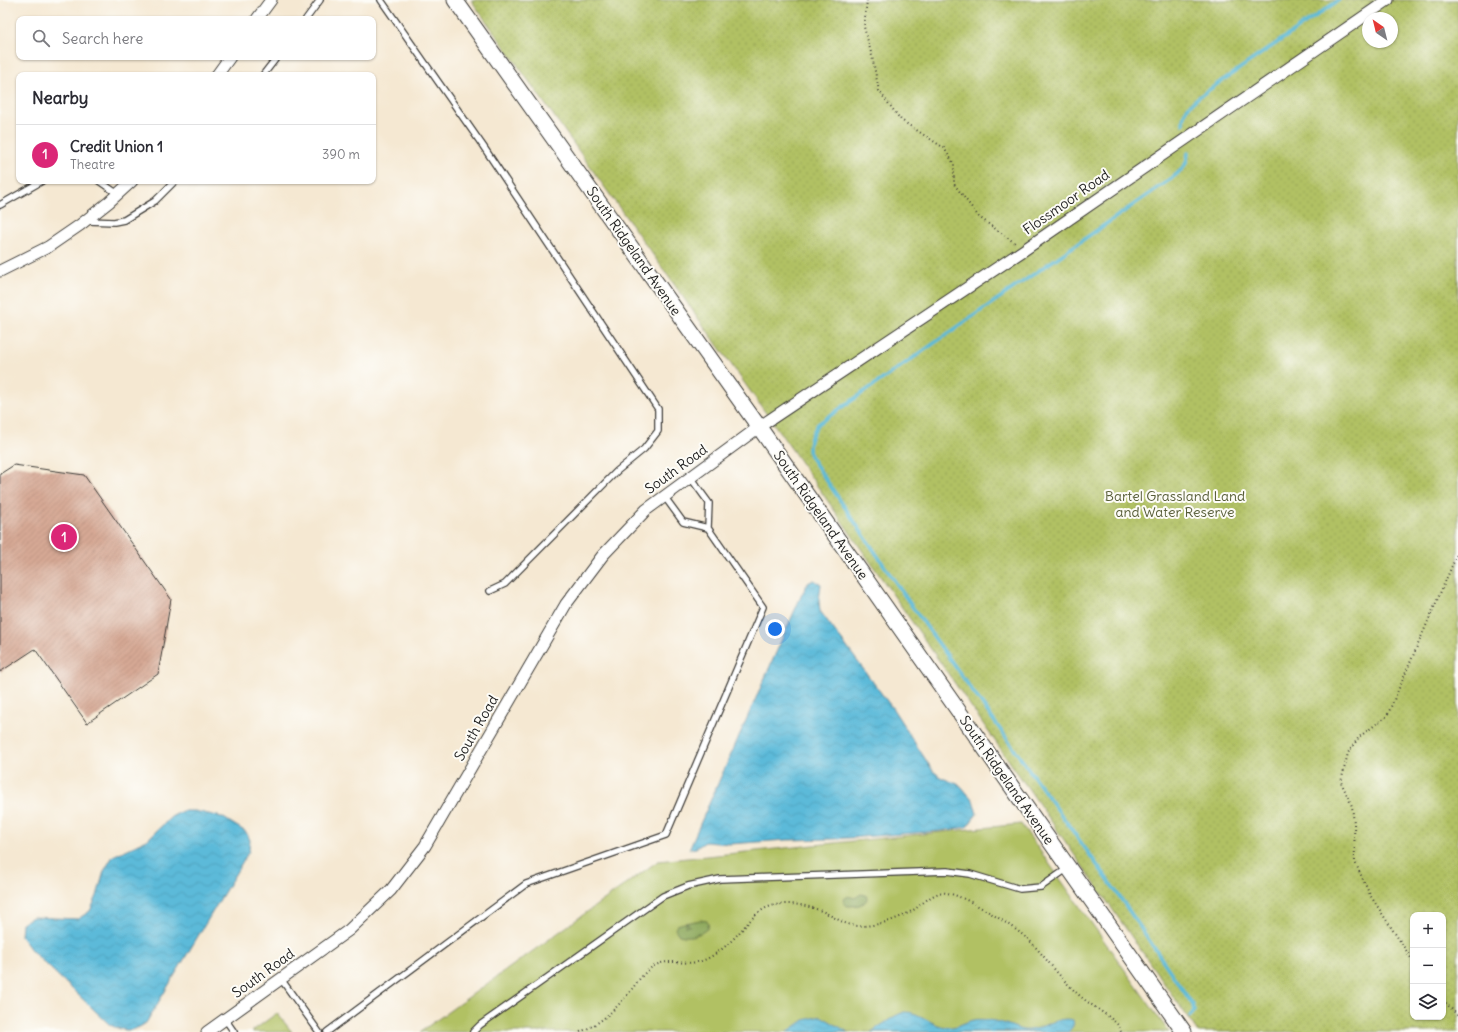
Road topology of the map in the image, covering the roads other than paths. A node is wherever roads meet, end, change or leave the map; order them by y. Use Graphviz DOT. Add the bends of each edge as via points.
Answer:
graph roads {
  1 [pos="271,0"];
  2 [pos="320,0"];
  3 [pos="381,0"];
  4 [pos="455,0"];
  5 [pos="1388,0"];
  6 [pos="259,16"];
  7 [pos="308,16"];
  8 [pos="228,60"];
  9 [pos="275,60"];
  10 [pos="219,72"];
  11 [pos="265,72"];
  12 [pos="37,184"];
  13 [pos="103,184"];
  14 [pos="129,184"];
  15 [pos="172,184"];
  16 [pos="118,194"];
  17 [pos="0,205"];
  18 [pos="86,220"];
  19 [pos="0,271"];
  20 [pos="759,427"];
  21 [pos="690,477"];
  22 [pos="664,496"];
  23 [pos="708,528"];
  24 [pos="490,591"];
  25 [pos="1068,868"];
  26 [pos="281,979"];
  27 [pos="225,1019"];
  28 [pos="207,1032"];
  29 [pos="234,1032"];
  30 [pos="319,1032"];
  31 [pos="328,1032"];
  32 [pos="473,1032"];
  33 [pos="1184,1032"];
  1 -- 6 [label="street"];
  2 -- 7 [label="lane"];
  3 -- 24 [label="lane" via="483,146 658,409 658,431 644,449 617,471 505,584"];
  4 -- 20 [label="street, South Ridgeland Avenue"];
  5 -- 20 [label="street, Flossmoor Road" via="1024,250"];
  8 -- 10 [label="street"];
  9 -- 11 [label="lane"];
  12 -- 17 [label="lane"];
  13 -- 16 [label="lane"];
  14 -- 16 [label="street"];
  15 -- 18 [label="lane" via="155,200 124,220"];
  16 -- 18 [label="street"];
  18 -- 19 [label="street" via="48,247"];
  20 -- 21 [label="street, South Road"];
  20 -- 25 [label="street, South Ridgeland Avenue"];
  21 -- 22 [label="street, South Road"];
  21 -- 23 [label="lane" via="709,503"];
  22 -- 23 [label="lane" via="683,522"];
  22 -- 26 [label="street, South Road" via="646,510 603,555 566,604 425,846 391,890 349,930"];
  23 -- 31 [label="lane" via="763,607 666,834 526,884"];
  25 -- 32 [label="lane" via="1040,887 1020,889 970,874 947,871 720,879 688,886 663,896"];
  25 -- 33 [label="street, South Ridgeland Avenue"];
  26 -- 27 [label="street, South Road"];
  26 -- 30 [label="lane"];
  27 -- 28 [label="street, South Road"];
  27 -- 29 [label="lane"];
}
